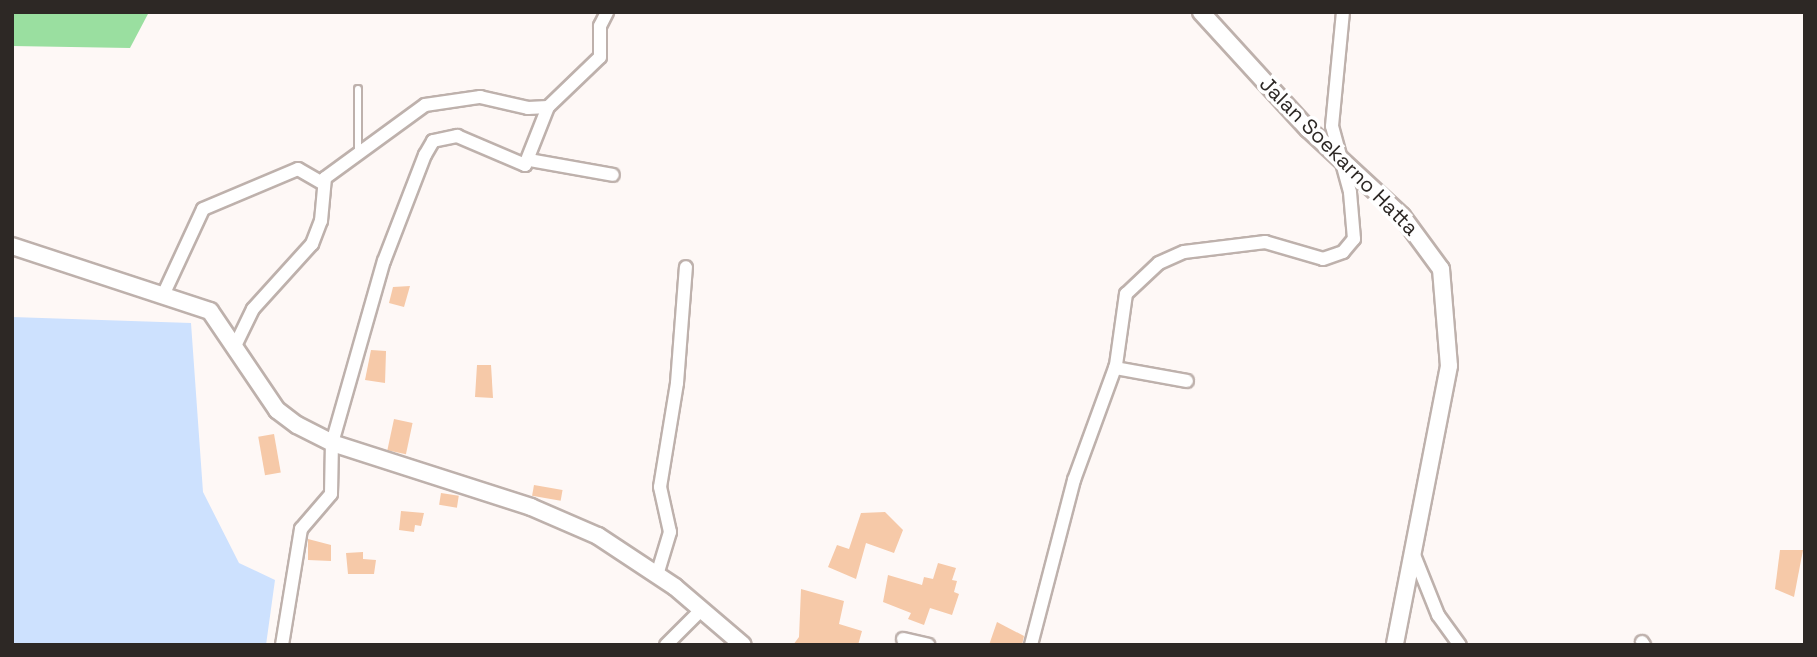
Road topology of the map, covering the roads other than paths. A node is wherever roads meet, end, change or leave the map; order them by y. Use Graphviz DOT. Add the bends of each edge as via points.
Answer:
graph roads {
  1 [pos="607,12"];
  2 [pos="1201,12"];
  3 [pos="1343,12"];
  4 [pos="358,89"];
  5 [pos="548,107"];
  6 [pos="358,153"];
  7 [pos="1340,158"];
  8 [pos="529,160"];
  9 [pos="613,175"];
  10 [pos="324,184"];
  11 [pos="12,246"];
  12 [pos="686,267"];
  13 [pos="165,291"];
  14 [pos="235,346"];
  15 [pos="1115,368"];
  16 [pos="1188,381"];
  17 [pos="332,443"];
  18 [pos="1415,555"];
  19 [pos="657,575"];
  20 [pos="702,609"];
  21 [pos="903,639"];
  22 [pos="282,645"];
  23 [pos="666,645"];
  24 [pos="743,645"];
  25 [pos="929,645"];
  26 [pos="1031,645"];
  27 [pos="1395,645"];
  28 [pos="1460,645"];
  1 -- 5 [label="street" via="596,64"];
  2 -- 7 [label="street, Jalan Soekarno Hatta"];
  3 -- 7 [label="street" via="1332,91"];
  4 -- 6 [label="lane"];
  5 -- 6 [label="street" via="528,108 480,97 425,105"];
  5 -- 8 [label="street"];
  6 -- 10 [label="street" via="325,178"];
  7 -- 15 [label="street" via="1356,227 1343,252 1307,258 1279,244 1250,241 1184,252 1160,263 1124,300"];
  7 -- 18 [label="street, Jalan Soekarno Hatta" via="1426,243 1441,268 1448,303 1449,366 1441,432"];
  8 -- 9 [label="street"];
  8 -- 17 [label="street" via="517,164 457,136 433,141 384,261"];
  10 -- 13 [label="street" via="298,169 203,209"];
  10 -- 14 [label="street" via="321,222 312,244 253,309"];
  11 -- 13 [label="street"];
  12 -- 19 [label="street" via="660,487 670,532"];
  13 -- 14 [label="street" via="210,311"];
  14 -- 17 [label="street" via="277,410"];
  15 -- 16 [label="street"];
  15 -- 26 [label="street" via="1074,480"];
  17 -- 19 [label="street" via="566,521"];
  17 -- 22 [label="street" via="331,494 301,529"];
  18 -- 27 [label="street, Jalan Soekarno Hatta"];
  18 -- 28 [label="street" via="1438,615"];
  19 -- 20 [label="street"];
  20 -- 23 [label="street"];
  20 -- 24 [label="street"];
  21 -- 25 [label="street"];
}
